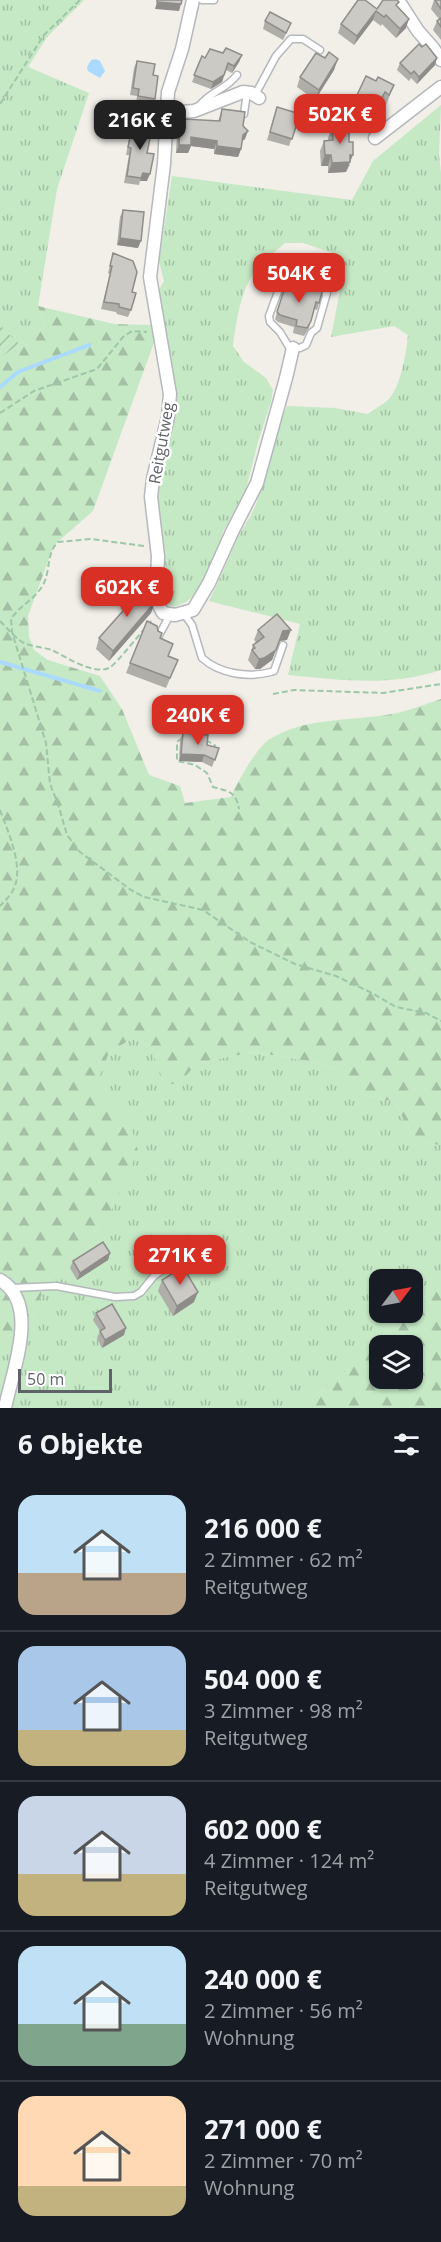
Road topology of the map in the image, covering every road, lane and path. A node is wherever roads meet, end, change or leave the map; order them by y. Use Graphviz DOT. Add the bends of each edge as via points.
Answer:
graph roads {
  1 [pos="80,0"];
  2 [pos="193,0"];
  3 [pos="202,0"];
  4 [pos="214,0"];
  5 [pos="398,0"];
  6 [pos="320,50"];
  7 [pos="441,60"];
  8 [pos="237,75"];
  9 [pos="441,87"];
  10 [pos="254,95"];
  11 [pos="0,104"];
  12 [pos="197,110"];
  13 [pos="244,114"];
  14 [pos="166,117"];
  15 [pos="150,134"];
  16 [pos="375,138"];
  17 [pos="159,329"];
  18 [pos="293,348"];
  19 [pos="0,413"];
  20 [pos="158,546"];
  21 [pos="166,613"];
  22 [pos="184,614"];
  23 [pos="0,621"];
  24 [pos="12,632"];
  25 [pos="158,638"];
  26 [pos="283,645"];
  27 [pos="441,684"];
  28 [pos="273,694"];
  29 [pos="183,738"];
  30 [pos="206,740"];
  31 [pos="216,746"];
  32 [pos="239,809"];
  33 [pos="0,810"];
  34 [pos="0,906"];
  35 [pos="441,1021"];
  36 [pos="167,1262"];
  37 [pos="0,1280"];
  38 [pos="12,1288"];
  39 [pos="5,1408"];
  1 -- 11 [label="path" via="44,35"];
  2 -- 14 [label="street, Reitgutweg" via="170,84"];
  3 -- 4 [label="lane"];
  5 -- 7 [label="street"];
  6 -- 10 [label="lane" via="303,39 291,39 276,56"];
  8 -- 12 [label="lane"];
  9 -- 16 [label="street"];
  10 -- 12 [label="street" via="238,93"];
  10 -- 13 [label="lane"];
  12 -- 14 [label="street"];
  14 -- 15 [label="lane" via="153,125"];
  14 -- 17 [label="street, Reitgutweg" via="150,277"];
  17 -- 19 [label="path" via="132,331 97,369 34,391"];
  17 -- 20 [label="street, Reitgutweg" via="170,401 152,492"];
  18 -- 18 [label="lane" via="269,320 279,289 305,287 326,292 317,328 306,345"];
  18 -- 22 [label="street" via="256,483 209,583 194,608"];
  20 -- 21 [label="street, Reitgutweg" via="156,596"];
  20 -- 24 [label="path" via="85,538 58,542 52,548 42,586 11,619"];
  21 -- 22 [label="street"];
  21 -- 24 [label="path" via="118,661 101,669 24,643"];
  21 -- 25 [label="lane"];
  22 -- 26 [label="lane" via="192,625 202,658 220,669 244,675 274,671"];
  23 -- 24 [label="path"];
  24 -- 35 [label="path" via="48,750 50,784 67,835 80,852 144,897 203,910 250,942 295,964 336,976 396,1007 426,1013"];
  27 -- 28 [label="path" via="383,693 294,690"];
  29 -- 32 [label="path" via="177,742 177,761 195,765 207,773 213,787 232,792"];
  30 -- 31 [label="path"];
  33 -- 34 [label="path" via="16,856 17,871 14,891"];
  36 -- 38 [label="lane" via="134,1296 115,1297 56,1286"];
  37 -- 38 [label="street"];
  38 -- 39 [label="street" via="22,1320"];
}
